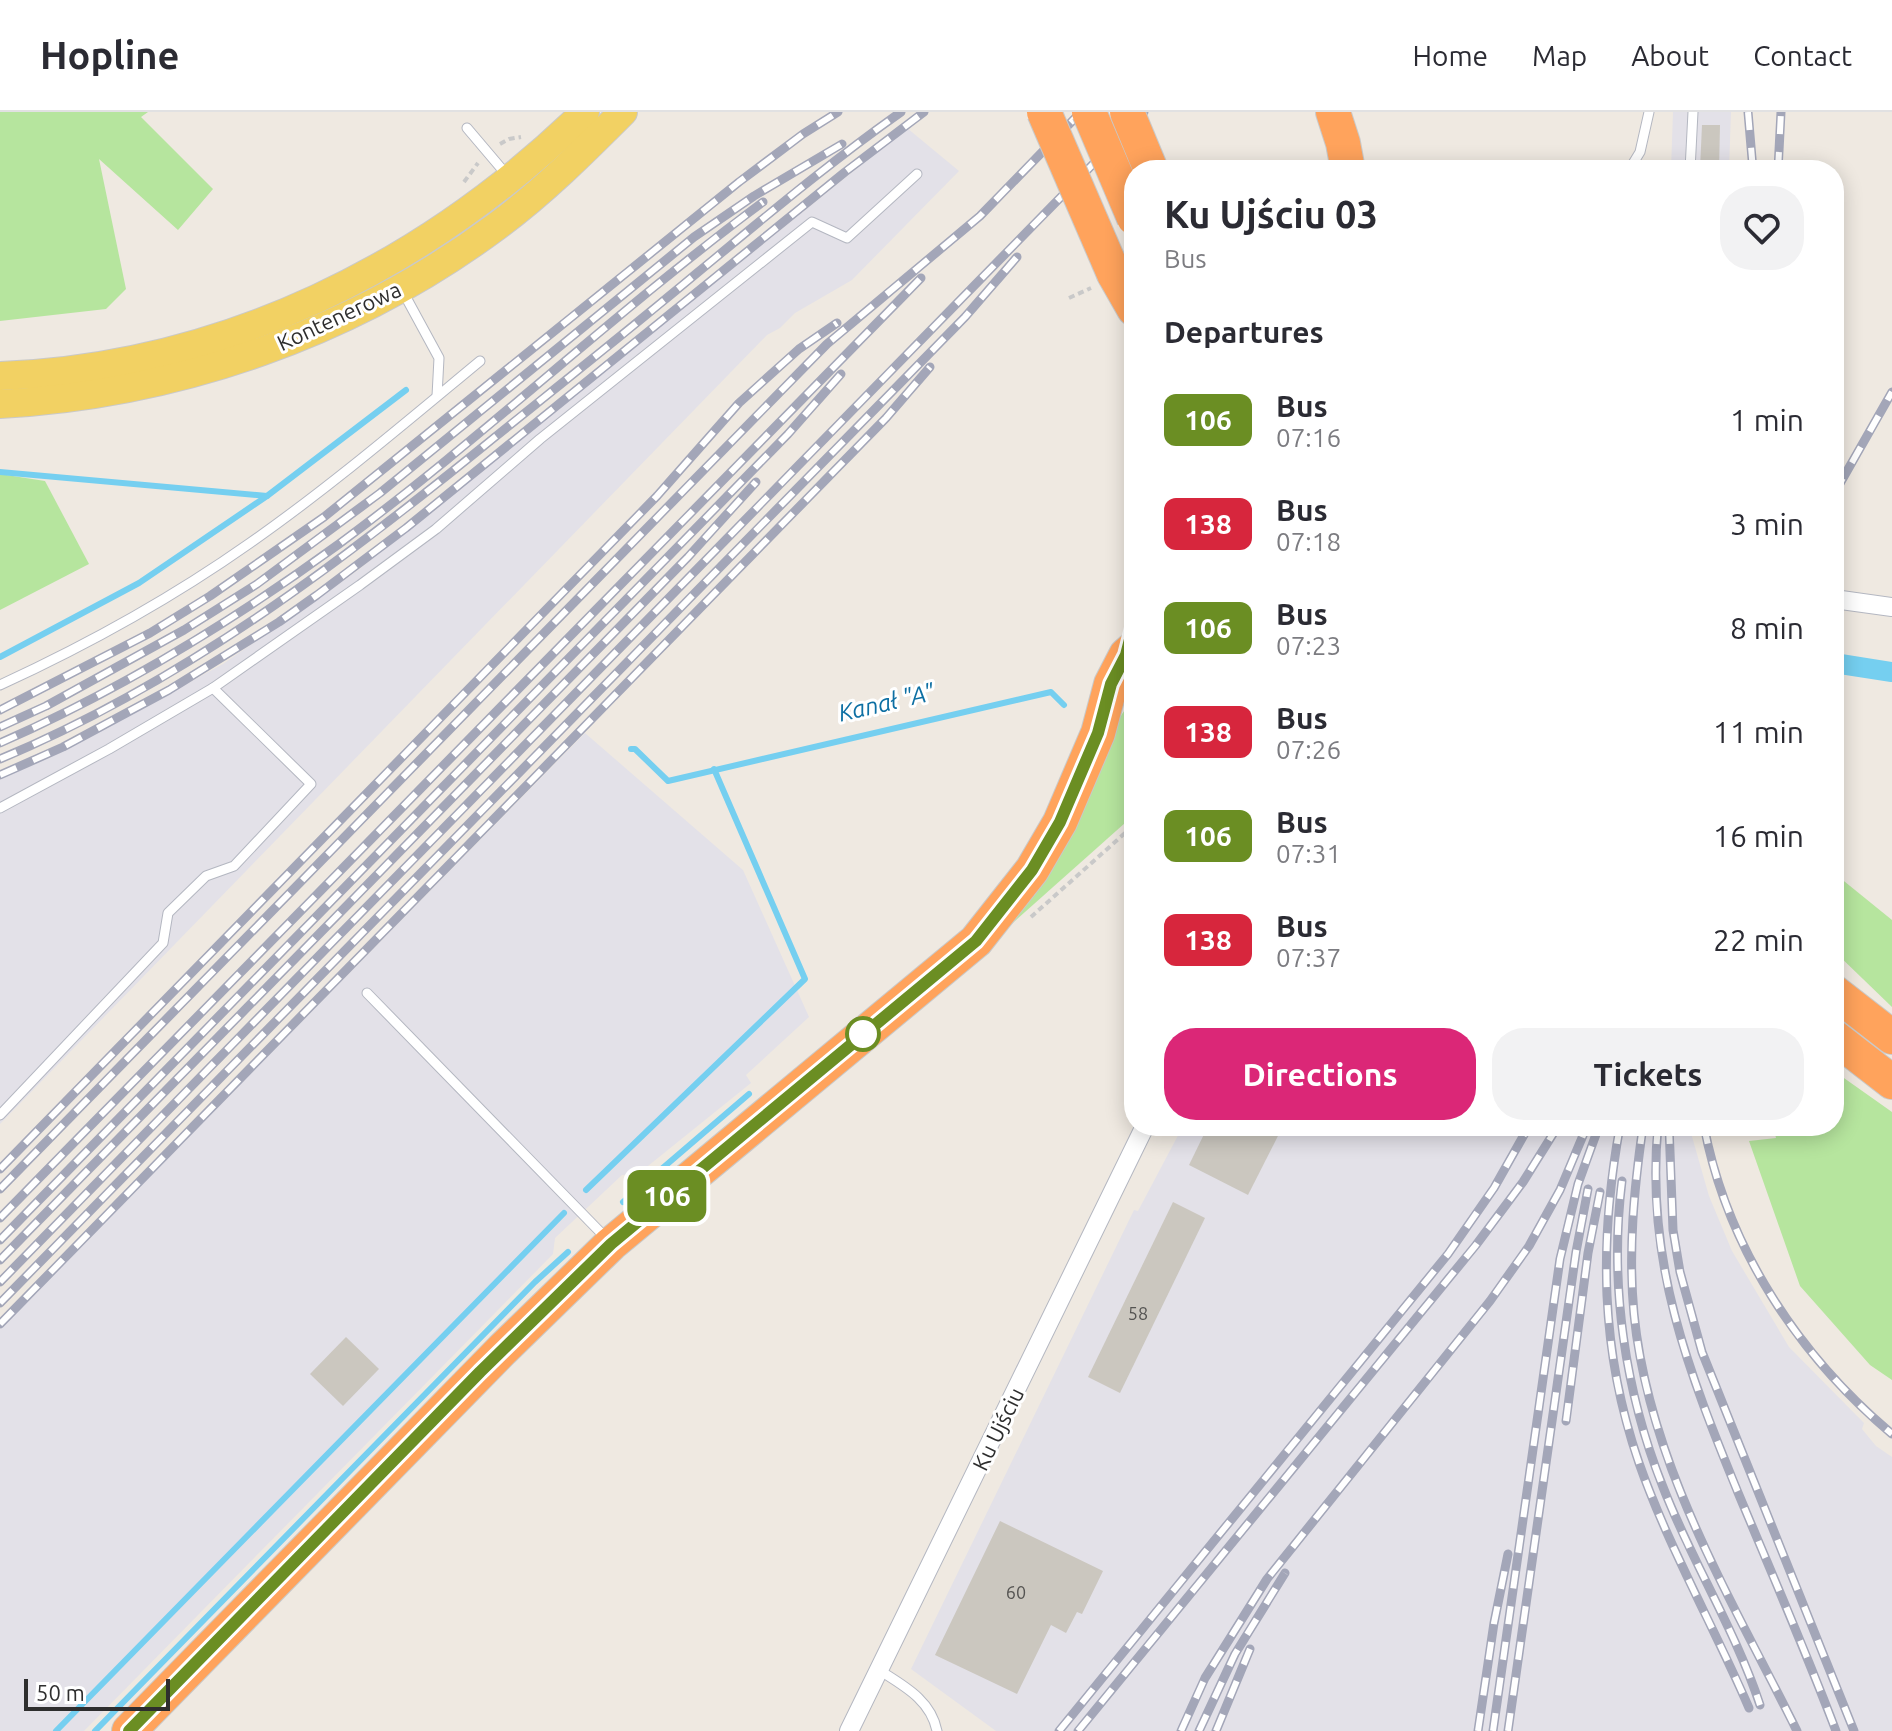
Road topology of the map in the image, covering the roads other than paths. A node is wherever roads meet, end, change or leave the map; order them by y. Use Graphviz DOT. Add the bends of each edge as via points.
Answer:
graph roads {
  1 [pos="585,112"];
  2 [pos="623,112"];
  3 [pos="1044,112"];
  4 [pos="1089,112"];
  5 [pos="1127,112"];
  6 [pos="1333,112"];
  7 [pos="1649,112"];
  8 [pos="1693,112"];
  9 [pos="467,128"];
  10 [pos="1147,160"];
  11 [pos="1346,160"];
  12 [pos="1635,160"];
  13 [pos="1691,160"];
  14 [pos="917,174"];
  15 [pos="520,190"];
  16 [pos="1124,194"];
  17 [pos="401,288"];
  18 [pos="1124,298"];
  19 [pos="480,361"];
  20 [pos="0,376"];
  21 [pos="437,396"];
  22 [pos="0,404"];
  23 [pos="1844,600"];
  24 [pos="1892,607"];
  25 [pos="1124,665"];
  26 [pos="0,685"];
  27 [pos="213,688"];
  28 [pos="0,808"];
  29 [pos="367,993"];
  30 [pos="1844,1000"];
  31 [pos="1892,1037"];
  32 [pos="1844,1045"];
  33 [pos="1892,1082"];
  34 [pos="0,1115"];
  35 [pos="1140,1136"];
  36 [pos="611,1244"];
  37 [pos="879,1670"];
  38 [pos="129,1731"];
  39 [pos="849,1731"];
  40 [pos="937,1731"];
  1 -- 15 [label="main road, Kontenerowa"];
  2 -- 15 [label="main road, Kontenerowa" via="567,167"];
  3 -- 18 [label="highway, bridge" via="1107,279"];
  4 -- 16 [label="highway, bridge"];
  5 -- 10 [label="highway, bridge"];
  6 -- 11 [label="highway"];
  7 -- 12 [label="lane"];
  8 -- 13 [label="lane"];
  9 -- 15 [label="lane"];
  14 -- 27 [label="lane" via="847,238 812,222 436,529"];
  15 -- 17 [label="main road, Kontenerowa" via="458,253"];
  15 -- 20 [label="main road, Kontenerowa" via="324,296 265,321 139,358"];
  17 -- 21 [label="lane" via="439,358"];
  17 -- 22 [label="main road, Kontenerowa" via="310,333 203,371 94,394"];
  19 -- 21 [label="lane"];
  21 -- 26 [label="lane" via="249,544 99,637"];
  23 -- 24 [label="street"];
  25 -- 36 [label="highway" via="1111,684 1098,733 1060,822 1032,870 976,941"];
  27 -- 28 [label="lane"];
  27 -- 34 [label="lane" via="311,784 234,866 206,876 168,913 163,943"];
  29 -- 36 [label="lane"];
  30 -- 31 [label="highway"];
  32 -- 33 [label="highway"];
  35 -- 37 [label="street, Ku Ujściu"];
  36 -- 38 [label="highway"];
  37 -- 39 [label="street, Ku Ujściu"];
  37 -- 40 [label="lane" via="925,1703"];
}
